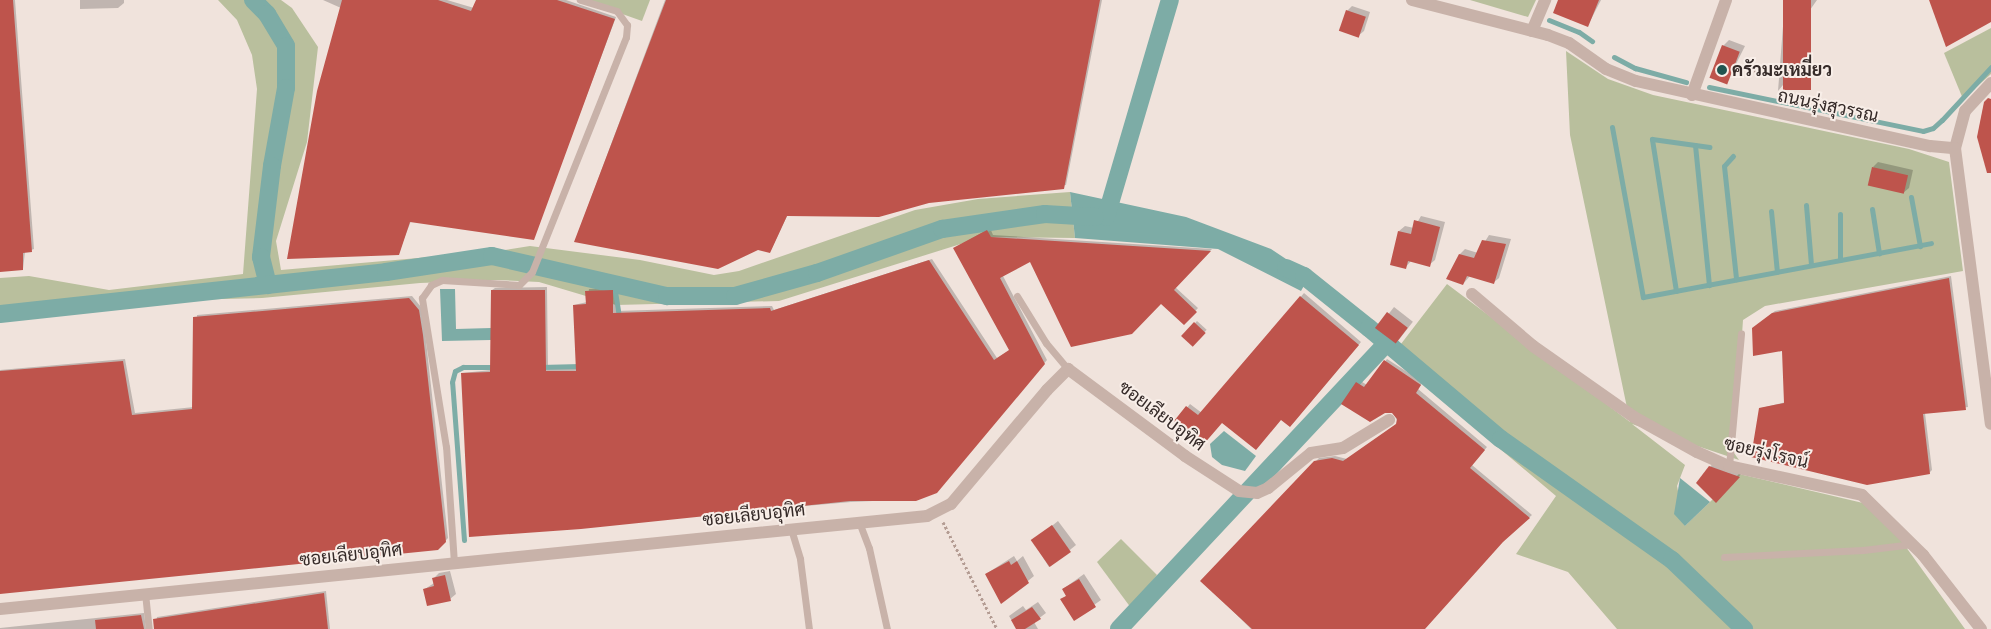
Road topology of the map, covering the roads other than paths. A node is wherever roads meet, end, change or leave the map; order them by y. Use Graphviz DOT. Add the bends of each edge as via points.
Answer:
graph roads {
  1 [pos="580,0"];
  2 [pos="1412,0"];
  3 [pos="1545,0"];
  4 [pos="1726,0"];
  5 [pos="1438,3"];
  6 [pos="1532,31"];
  7 [pos="1991,82"];
  8 [pos="1692,95"];
  9 [pos="1955,148"];
  10 [pos="1472,294"];
  11 [pos="1018,296"];
  12 [pos="1741,334"];
  13 [pos="1068,369"];
  14 [pos="1389,420"];
  15 [pos="1991,424"];
  16 [pos="1729,466"];
  17 [pos="859,522"];
  18 [pos="791,529"];
  19 [pos="1913,544"];
  20 [pos="1724,557"];
  21 [pos="454,563"];
  22 [pos="145,593"];
  23 [pos="0,609"];
  24 [pos="149,629"];
  25 [pos="809,629"];
  26 [pos="887,629"];
  27 [pos="1981,629"];
  1 -- 21 [label="lane" via="617,11 627,25 626,37 532,272 519,285 442,280 431,285 422,298 446,447"];
  2 -- 5 [label="street, ถนนรุ่งสุวรรณ"];
  3 -- 6 [label="street"];
  4 -- 8 [label="street"];
  5 -- 6 [label="street, ถนนรุ่งสุวรรณ"];
  6 -- 8 [label="street, ถนนรุ่งสุวรรณ" via="1569,43 1606,70 1636,82"];
  7 -- 9 [label="street" via="1965,111"];
  8 -- 9 [label="street, ถนนรุ่งสุวรรณ" via="1930,146"];
  9 -- 15 [label="street"];
  10 -- 16 [label="street, ซอยรุ่งโรจน์" via="1533,346 1634,417 1696,452"];
  11 -- 13 [label="lane" via="1046,344"];
  12 -- 16 [label="lane"];
  13 -- 14 [label="street, ซอยเลียบอุทิศ" via="1185,456 1239,491 1257,493 1268,488 1311,453 1343,448"];
  13 -- 17 [label="street, ซอยเลียบอุทิศ" via="951,504 938,512"];
  16 -- 19 [label="street, ซอยรุ่งโรจน์" via="1862,495"];
  17 -- 18 [label="street, ซอยเลียบอุทิศ"];
  17 -- 26 [label="lane" via="869,548"];
  18 -- 21 [label="street, ซอยเลียบอุทิศ"];
  18 -- 25 [label="lane" via="800,559"];
  19 -- 20 [label="lane"];
  19 -- 27 [label="street, ซอยรุ่งโรจน์"];
  21 -- 22 [label="street, ซอยเลียบอุทิศ"];
  22 -- 23 [label="street, ซอยเลียบอุทิศ"];
  22 -- 24 [label="lane"];
}
